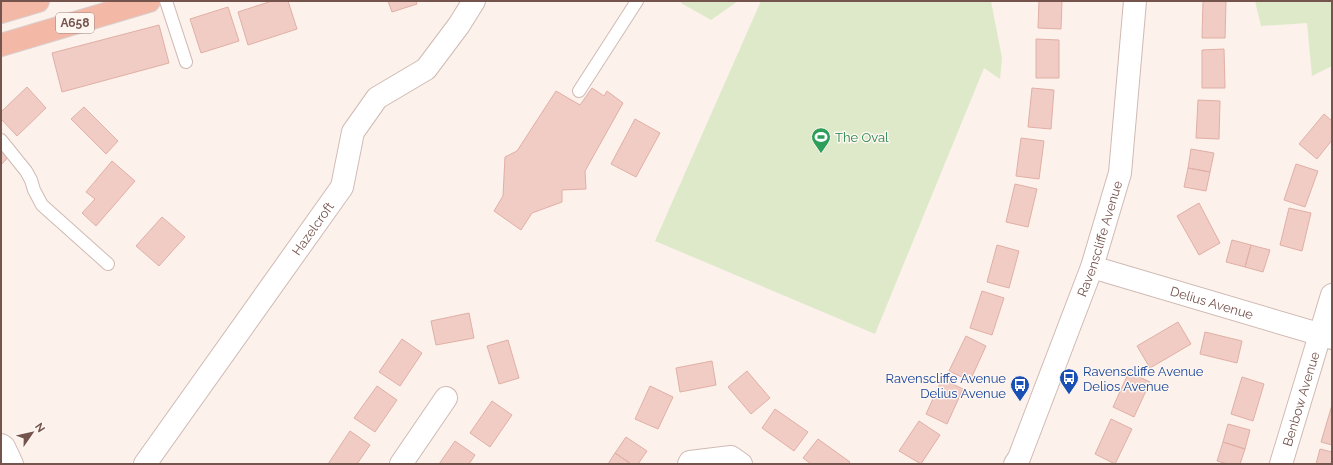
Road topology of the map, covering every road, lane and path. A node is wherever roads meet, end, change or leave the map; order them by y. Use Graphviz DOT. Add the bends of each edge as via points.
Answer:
graph roads {
  1 [pos="38,1"];
  2 [pos="149,1"];
  3 [pos="166,1"];
  4 [pos="474,1"];
  5 [pos="637,1"];
  6 [pos="1135,1"];
  7 [pos="1,12"];
  8 [pos="1,45"];
  9 [pos="186,62"];
  10 [pos="579,91"];
  11 [pos="1,140"];
  12 [pos="108,264"];
  13 [pos="1092,266"];
  14 [pos="1332,295"];
  15 [pos="1326,336"];
  16 [pos="446,398"];
  17 [pos="1,445"];
  18 [pos="12,464"];
  19 [pos="145,464"];
  20 [pos="401,464"];
  21 [pos="689,464"];
  22 [pos="740,464"];
  23 [pos="1015,464"];
  24 [pos="1281,464"];
  1 -- 7 [label="highway"];
  2 -- 8 [label="highway, A658"];
  3 -- 9 [label="lane"];
  4 -- 19 [label="street, Hazelcroft" via="459,26 426,69 377,98 353,132 342,187"];
  5 -- 10 [label="lane"];
  6 -- 13 [label="street, Ravenscliffe Avenue" via="1120,173"];
  11 -- 12 [label="lane" via="26,171 42,205"];
  13 -- 15 [label="street, Delius Avenue"];
  13 -- 23 [label="street, Ravenscliffe Avenue"];
  14 -- 15 [label="street, Benbow Avenue"];
  15 -- 24 [label="street, Benbow Avenue"];
  16 -- 20 [label="street"];
  17 -- 18 [label="street" via="4,446"];
  21 -- 22 [label="street" via="731,457"];
}
